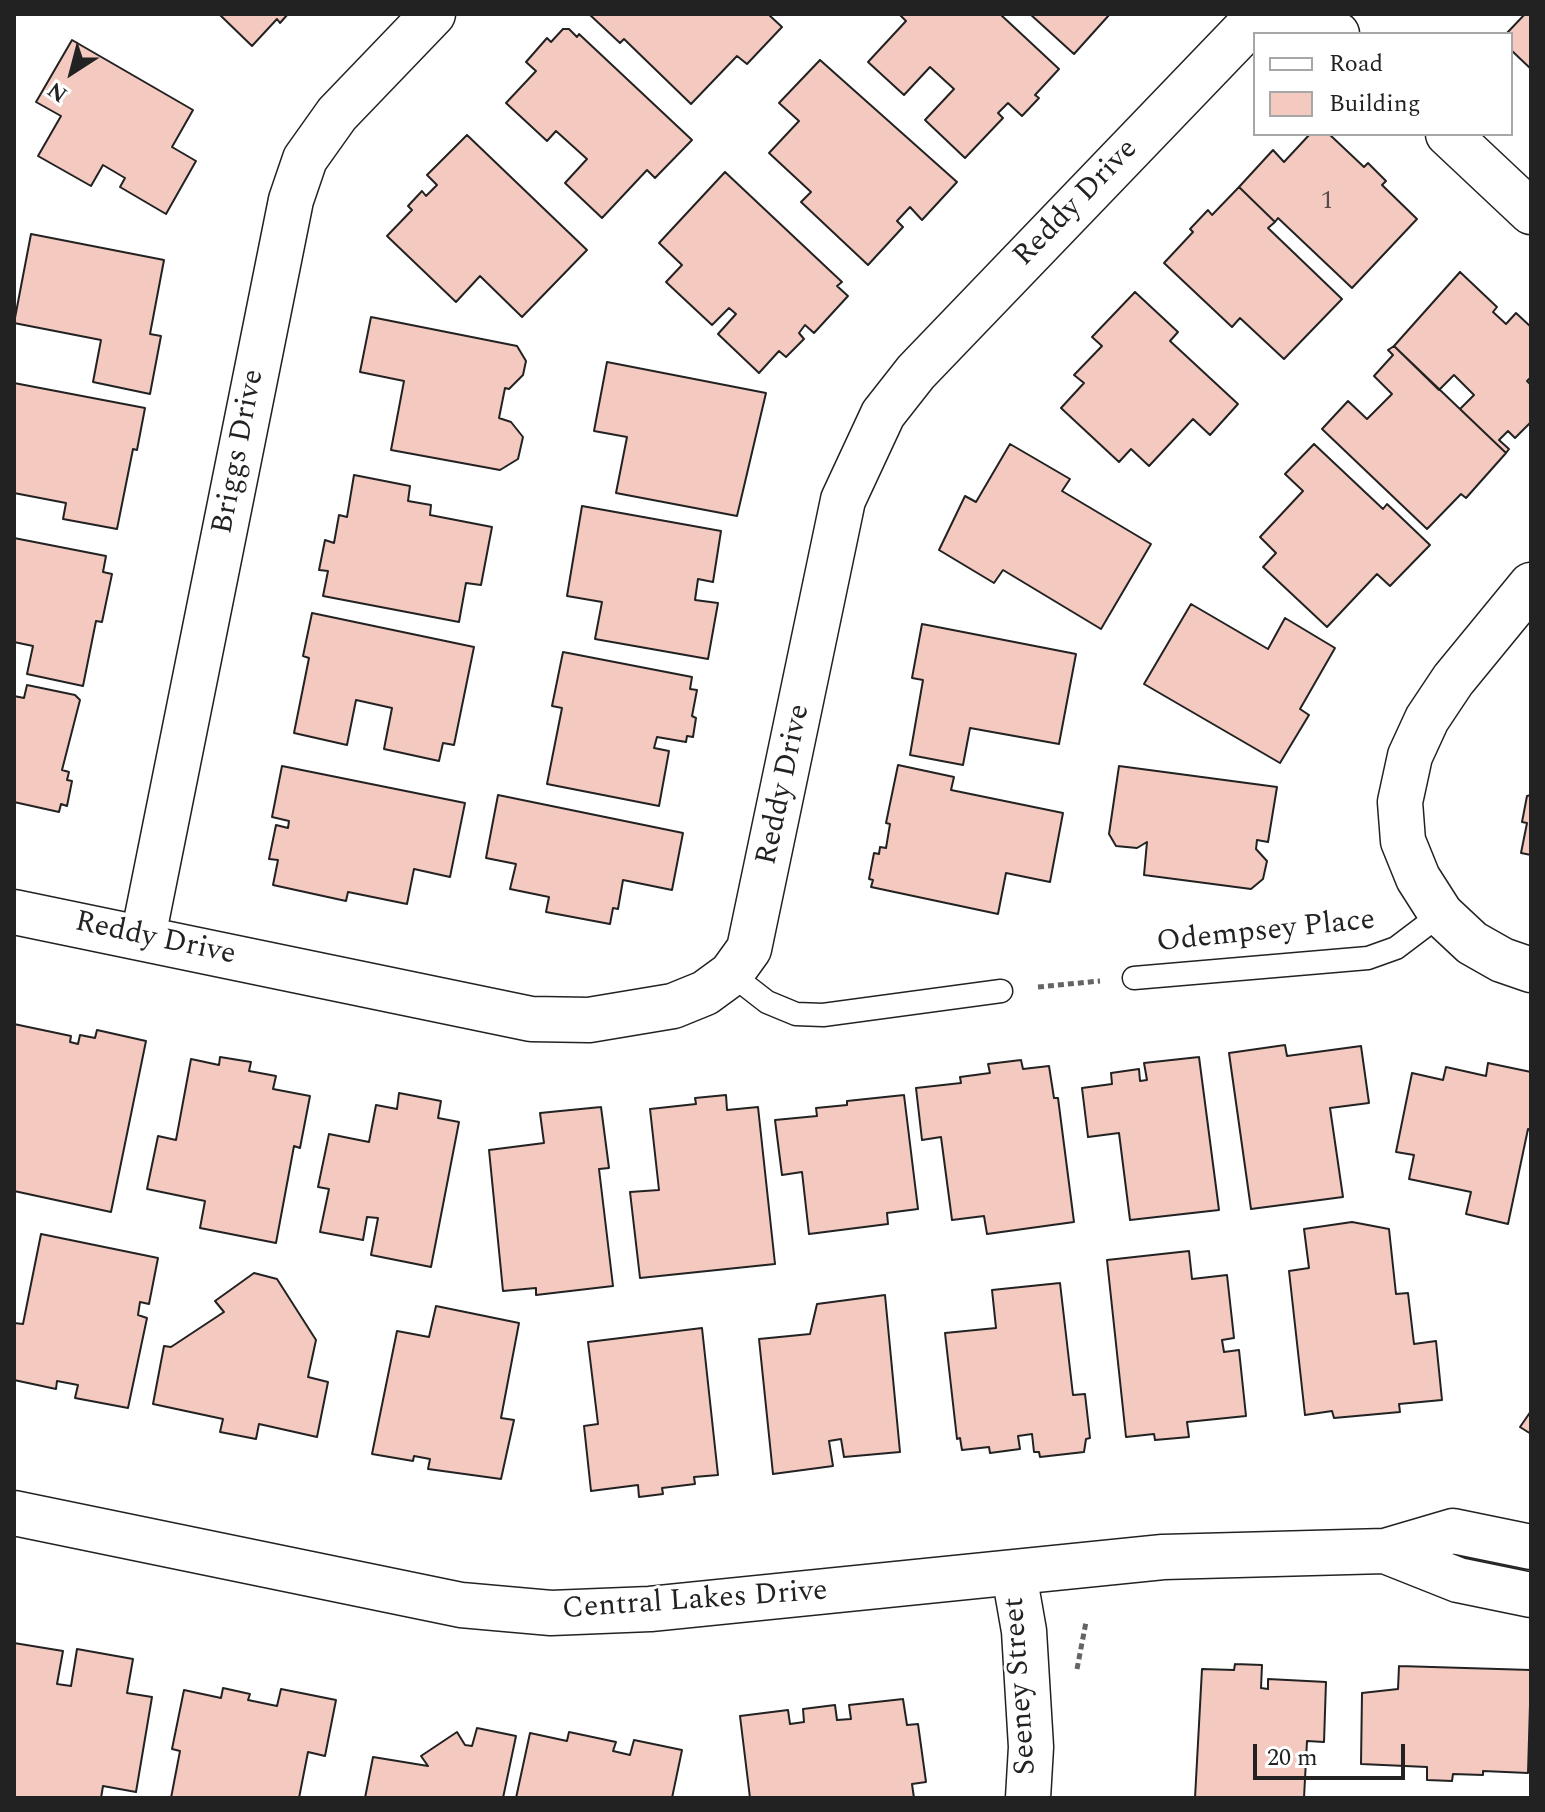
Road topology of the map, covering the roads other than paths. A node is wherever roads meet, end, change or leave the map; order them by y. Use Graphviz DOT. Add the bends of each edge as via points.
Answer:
graph roads {
  1 [pos="433,14"];
  2 [pos="1260,14"];
  3 [pos="1284,14"];
  4 [pos="1332,32"];
  5 [pos="1450,136"];
  6 [pos="1531,212"];
  7 [pos="1531,585"];
  8 [pos="14,912"];
  9 [pos="1441,914"];
  10 [pos="143,937"];
  11 [pos="1531,970"];
  12 [pos="731,974"];
  13 [pos="1134,978"];
  14 [pos="1001,991"];
  15 [pos="14,1513"];
  16 [pos="1531,1547"];
  17 [pos="1385,1551"];
  18 [pos="1014,1574"];
  19 [pos="1531,1595"];
  20 [pos="1028,1798"];
  1 -- 10 [label="street, Briggs Drive" via="337,114 305,159 291,200"];
  2 -- 12 [label="street, Reddy Drive" via="916,372 883,414 843,500 757,919 749,949"];
  3 -- 4 [label="street"];
  5 -- 6 [label="street"];
  7 -- 9 [label="street" via="1453,680 1410,756 1400,802 1403,841"];
  8 -- 10 [label="street, Reddy Drive"];
  9 -- 11 [label="street" via="1472,943"];
  9 -- 13 [label="lane, Odempsey Place" via="1396,948 1368,958"];
  10 -- 12 [label="street, Reddy Drive" via="531,1019 589,1020 673,1006 705,993"];
  12 -- 14 [label="lane" via="767,1002 796,1014 823,1015"];
  15 -- 18 [label="street, Central Lakes Drive" via="461,1605 551,1613 650,1609"];
  16 -- 17 [label="street, Central Lakes Drive" via="1453,1531"];
  17 -- 18 [label="street, Central Lakes Drive" via="1163,1557"];
  17 -- 19 [label="street, Central Lakes Drive" via="1458,1580"];
  18 -- 20 [label="street, Seeney Street" via="1024,1631 1031,1747"];
}
